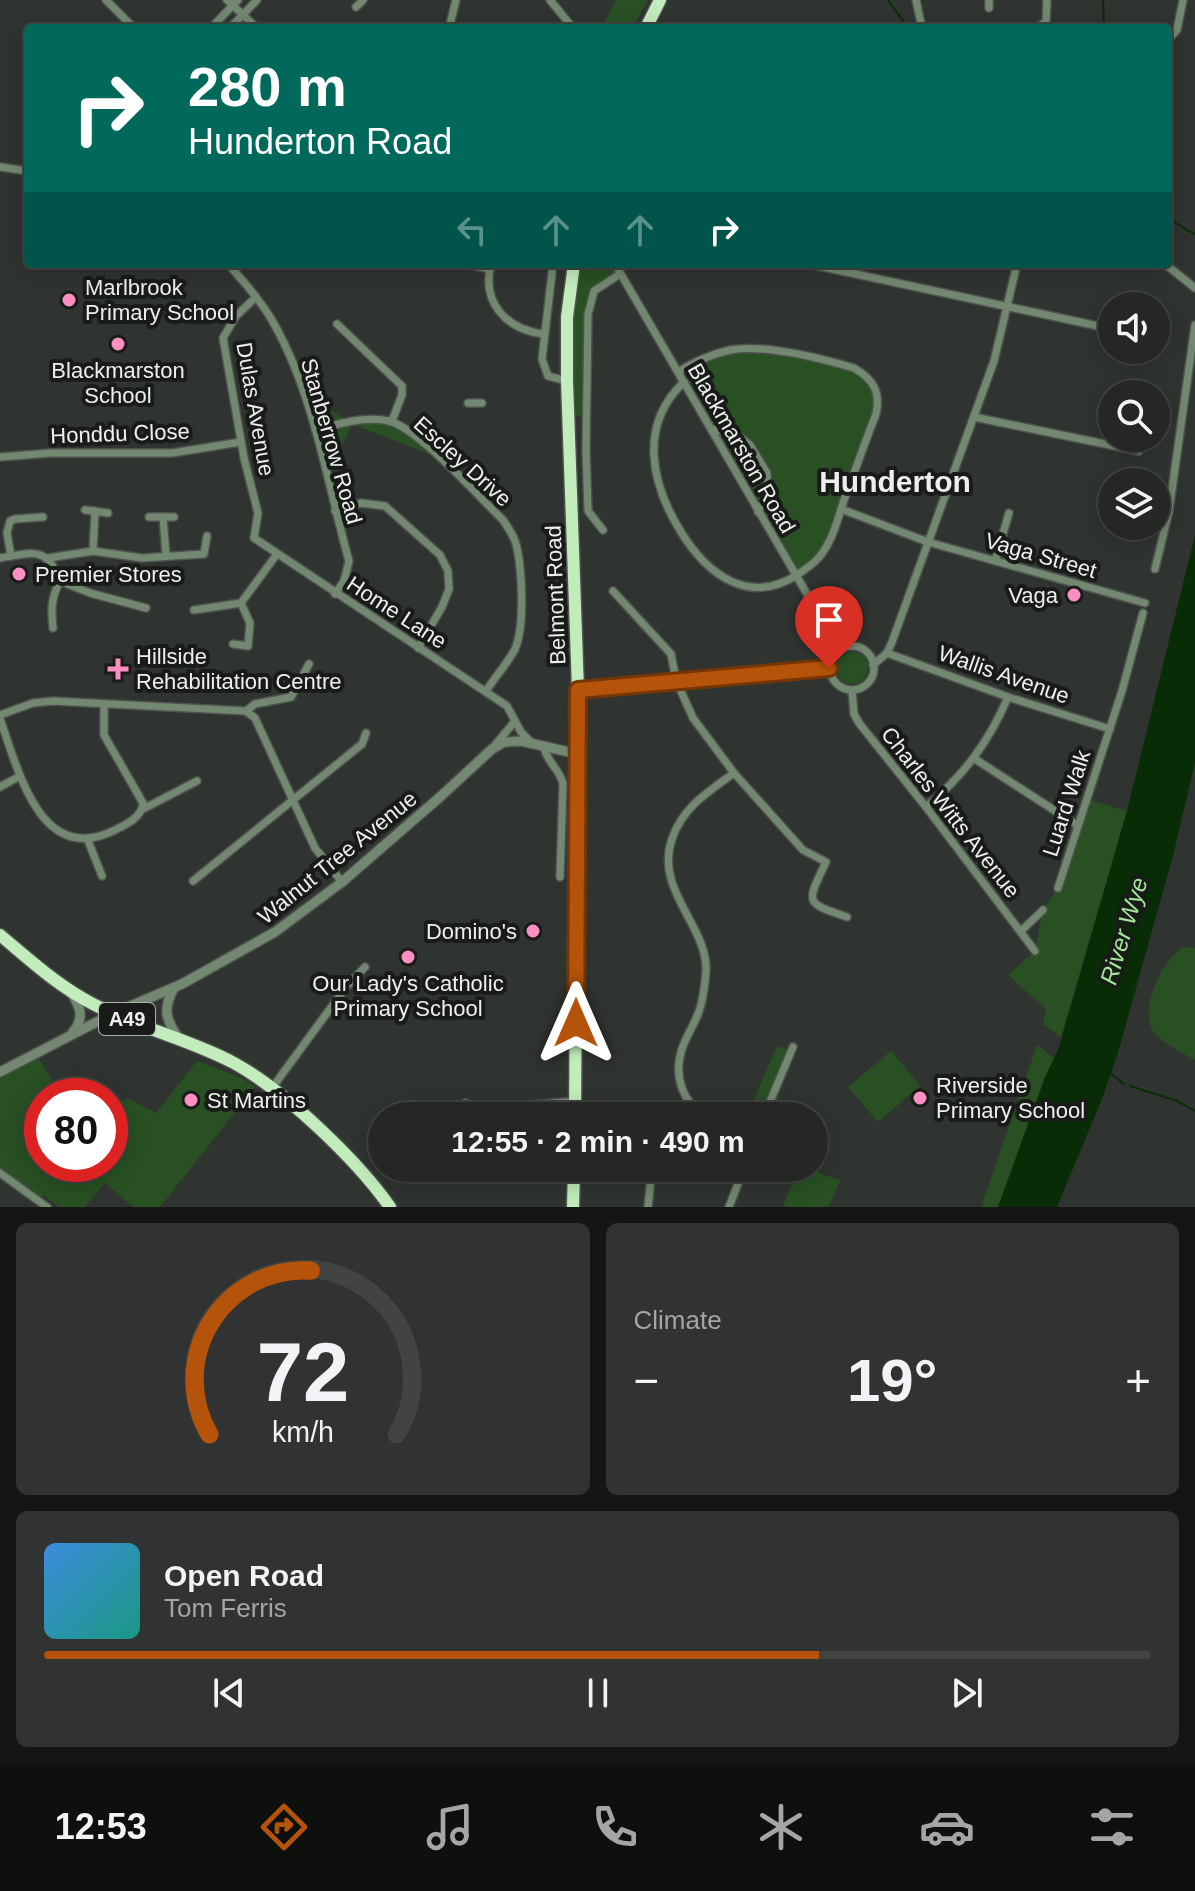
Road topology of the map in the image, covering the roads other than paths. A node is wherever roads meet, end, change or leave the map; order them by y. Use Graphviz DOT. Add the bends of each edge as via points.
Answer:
graph roads {
  1 [pos="106,0"];
  2 [pos="257,0"];
  3 [pos="456,0"];
  4 [pos="550,0"];
  5 [pos="660,0"];
  6 [pos="916,0"];
  7 [pos="1047,0"];
  8 [pos="1183,0"];
  9 [pos="233,2"];
  10 [pos="243,15"];
  11 [pos="130,24"];
  12 [pos="214,24"];
  13 [pos="234,24"];
  14 [pos="253,24"];
  15 [pos="450,24"];
  16 [pos="570,24"];
  17 [pos="648,24"];
  18 [pos="918,24"];
  19 [pos="1049,24"];
  20 [pos="1172,36"];
  21 [pos="0,167"];
  22 [pos="24,170"];
  23 [pos="231,268"];
  24 [pos="490,268"];
  25 [pos="552,268"];
  26 [pos="573,268"];
  27 [pos="617,268"];
  28 [pos="828,268"];
  29 [pos="1016,268"];
  30 [pos="1170,268"];
  31 [pos="620,274"];
  32 [pos="1195,288"];
  33 [pos="256,297"];
  34 [pos="1007,306"];
  35 [pos="337,324"];
  36 [pos="1195,325"];
  37 [pos="1098,326"];
  38 [pos="544,334"];
  39 [pos="678,372"];
  40 [pos="567,381"];
  41 [pos="684,382"];
  42 [pos="468,403"];
  43 [pos="482,403"];
  44 [pos="974,417"];
  45 [pos="392,421"];
  46 [pos="315,429"];
  47 [pos="712,429"];
  48 [pos="241,442"];
  49 [pos="1098,443"];
  50 [pos="0,457"];
  51 [pos="841,509"];
  52 [pos="85,510"];
  53 [pos="95,511"];
  54 [pos="335,511"];
  55 [pos="758,512"];
  56 [pos="108,513"];
  57 [pos="1009,513"];
  58 [pos="43,517"];
  59 [pos="149,517"];
  60 [pos="163,517"];
  61 [pos="174,517"];
  62 [pos="603,530"];
  63 [pos="207,536"];
  64 [pos="254,538"];
  65 [pos="928,542"];
  66 [pos="93,551"];
  67 [pos="277,554"];
  68 [pos="166,555"];
  69 [pos="11,556"];
  70 [pos="0,558"];
  71 [pos="48,558"];
  72 [pos="995,561"];
  73 [pos="1155,569"];
  74 [pos="795,576"];
  75 [pos="60,581"];
  76 [pos="613,591"];
  77 [pos="335,594"];
  78 [pos="241,603"];
  79 [pos="1145,603"];
  80 [pos="146,608"];
  81 [pos="194,610"];
  82 [pos="1143,613"];
  83 [pos="53,628"];
  84 [pos="233,644"];
  85 [pos="418,648"];
  86 [pos="839,649"];
  87 [pos="887,653"];
  88 [pos="309,664"];
  89 [pos="873,665"];
  90 [pos="829,668"];
  91 [pos="676,680"];
  92 [pos="578,690"];
  93 [pos="486,691"];
  94 [pos="852,691"];
  95 [pos="1008,697"];
  96 [pos="104,705"];
  97 [pos="246,711"];
  98 [pos="0,717"];
  99 [pos="515,721"];
  100 [pos="1110,729"];
  101 [pos="366,733"];
  102 [pos="533,744"];
  103 [pos="544,747"];
  104 [pos="492,749"];
  105 [pos="578,754"];
  106 [pos="975,759"];
  107 [pos="734,773"];
  108 [pos="20,776"];
  109 [pos="197,781"];
  110 [pos="0,787"];
  111 [pos="294,801"];
  112 [pos="926,807"];
  113 [pos="143,809"];
  114 [pos="1077,825"];
  115 [pos="87,838"];
  116 [pos="102,876"];
  117 [pos="560,877"];
  118 [pos="193,881"];
  119 [pos="342,882"];
  120 [pos="1058,888"];
  121 [pos="1043,910"];
  122 [pos="847,917"];
  123 [pos="1021,931"];
  124 [pos="0,935"];
  125 [pos="1035,951"];
  126 [pos="365,967"];
  127 [pos="174,988"];
  128 [pos="71,991"];
  129 [pos="112,1014"];
  130 [pos="71,1035"];
  131 [pos="179,1039"];
  132 [pos="793,1047"];
  133 [pos="0,1072"];
  134 [pos="272,1088"];
  135 [pos="576,1101"];
  136 [pos="565,1102"];
  137 [pos="689,1102"];
  138 [pos="770,1102"];
  139 [pos="0,1173"];
  140 [pos="574,1182"];
  141 [pos="650,1182"];
  142 [pos="739,1182"];
  143 [pos="47,1207"];
  144 [pos="390,1207"];
  145 [pos="573,1207"];
  146 [pos="648,1207"];
  147 [pos="729,1207"];
  1 -- 11 [label="street"];
  2 -- 10 [label="street"];
  3 -- 15 [label="street"];
  4 -- 16 [label="street"];
  5 -- 17 [label="highway"];
  6 -- 18 [label="street"];
  7 -- 19 [label="street"];
  8 -- 20 [label="street"];
  9 -- 10 [label="street"];
  9 -- 12 [label="street"];
  10 -- 13 [label="street"];
  10 -- 14 [label="street"];
  21 -- 22 [label="street"];
  23 -- 33 [label="street, Stanberrow Road"];
  24 -- 38 [label="street" via="490,292 498,310 518,329"];
  25 -- 38 [label="street"];
  26 -- 40 [label="highway, Belmont Road"];
  27 -- 31 [label="street, Blackmarston Road"];
  28 -- 34 [label="street"];
  29 -- 34 [label="street"];
  30 -- 32 [label="street"];
  31 -- 39 [label="street, Blackmarston Road"];
  31 -- 62 [label="street, Belmont Road" via="594,291 588,314 588,511"];
  33 -- 46 [label="street, Stanberrow Road" via="289,355"];
  33 -- 48 [label="street, Dulas Avenue" via="223,338"];
  34 -- 37 [label="street"];
  34 -- 44 [label="street"];
  35 -- 45 [label="street" via="402,386"];
  36 -- 73 [label="street" via="1169,511"];
  38 -- 40 [label="street" via="542,359 548,376"];
  39 -- 41 [label="street, Blackmarston Road"];
  39 -- 51 [label="street" via="729,351 751,349 848,367 866,376 876,388 878,406"];
  40 -- 92 [label="highway, Belmont Road"];
  41 -- 47 [label="street, Blackmarston Road"];
  41 -- 74 [label="street" via="659,418 654,447 655,476 668,510 696,555 724,578 761,588"];
  42 -- 43 [label="street"];
  44 -- 49 [label="street"];
  44 -- 65 [label="street"];
  45 -- 46 [label="street, Escley Drive" via="369,419"];
  45 -- 93 [label="street, Escley Drive" via="423,443 512,533 519,560 519,638"];
  46 -- 54 [label="street, Stanberrow Road"];
  47 -- 55 [label="street, Blackmarston Road"];
  47 -- 55 [label="street" via="736,434 750,445 767,473 768,493"];
  48 -- 50 [label="street, Honddu Close" via="172,453"];
  48 -- 64 [label="street, Dulas Avenue" via="258,513"];
  51 -- 65 [label="street, Vaga Street"];
  51 -- 74 [label="street" via="823,552"];
  52 -- 53 [label="street"];
  53 -- 56 [label="street"];
  53 -- 66 [label="street"];
  54 -- 77 [label="street, Stanberrow Road" via="349,561"];
  54 -- 85 [label="street" via="361,503 385,506 440,555 449,589"];
  55 -- 74 [label="street, Blackmarston Road"];
  57 -- 72 [label="street"];
  58 -- 69 [label="street" via="10,521"];
  59 -- 60 [label="street"];
  60 -- 61 [label="street"];
  60 -- 68 [label="street"];
  63 -- 68 [label="street" via="204,554"];
  64 -- 67 [label="street, Home Lane"];
  65 -- 72 [label="street, Vaga Street"];
  65 -- 87 [label="street"];
  66 -- 68 [label="street" via="142,558"];
  66 -- 71 [label="street"];
  67 -- 77 [label="street, Home Lane"];
  67 -- 78 [label="street"];
  69 -- 70 [label="street"];
  69 -- 71 [label="street" via="36,552"];
  71 -- 75 [label="street"];
  72 -- 79 [label="street, Vaga Street"];
  74 -- 86 [label="street, Blackmarston Road"];
  75 -- 80 [label="street"];
  75 -- 83 [label="street" via="53,593"];
  76 -- 91 [label="street" via="671,654"];
  77 -- 85 [label="street, Home Lane"];
  78 -- 81 [label="street"];
  78 -- 84 [label="street" via="250,623 248,646"];
  82 -- 100 [label="street, Luard Walk"];
  85 -- 93 [label="street, Home Lane"];
  86 -- 89 [label="street" via="861,648"];
  86 -- 90 [label="street"];
  87 -- 89 [label="street"];
  87 -- 95 [label="street, Wallis Avenue"];
  88 -- 97 [label="street" via="291,697 255,704"];
  89 -- 94 [label="street" via="869,682"];
  90 -- 91 [label="street"];
  90 -- 94 [label="street" via="834,683"];
  91 -- 92 [label="street"];
  91 -- 107 [label="street" via="693,718"];
  92 -- 105 [label="highway, Belmont Road"];
  93 -- 99 [label="street, Home Lane" via="507,706"];
  94 -- 112 [label="street, Charles Witts Avenue" via="859,723"];
  95 -- 100 [label="street, Wallis Avenue"];
  95 -- 106 [label="street"];
  96 -- 97 [label="street"];
  96 -- 98 [label="street" via="43,702"];
  96 -- 113 [label="street" via="104,735"];
  97 -- 111 [label="street" via="255,718"];
  98 -- 108 [label="street"];
  99 -- 102 [label="street, Home Lane"];
  99 -- 104 [label="street"];
  100 -- 114 [label="street, Luard Walk"];
  101 -- 111 [label="street" via="362,744"];
  102 -- 103 [label="street"];
  102 -- 104 [label="street" via="504,742"];
  103 -- 105 [label="street"];
  103 -- 117 [label="street" via="563,784"];
  104 -- 119 [label="street, Walnut Tree Avenue"];
  105 -- 135 [label="highway, Belmont Road"];
  106 -- 112 [label="street"];
  106 -- 114 [label="street"];
  107 -- 122 [label="street" via="803,850 826,862 812,900"];
  107 -- 137 [label="street" via="702,795 671,839 668,861 674,890 706,965 700,1008 681,1053 679,1074"];
  108 -- 110 [label="street"];
  108 -- 115 [label="street" via="48,825"];
  109 -- 113 [label="street"];
  111 -- 118 [label="street"];
  111 -- 119 [label="street" via="315,848"];
  112 -- 123 [label="street, Charles Witts Avenue"];
  113 -- 115 [label="street" via="114,830"];
  114 -- 120 [label="street, Luard Walk"];
  115 -- 116 [label="street"];
  119 -- 127 [label="street, Walnut Tree Avenue" via="275,932"];
  121 -- 123 [label="street"];
  123 -- 125 [label="street, Charles Witts Avenue"];
  124 -- 128 [label="highway, A49"];
  126 -- 134 [label="street"];
  127 -- 129 [label="street, Walnut Tree Avenue"];
  127 -- 131 [label="street" via="165,1014"];
  128 -- 129 [label="highway, A49"];
  128 -- 130 [label="street" via="81,1014"];
  129 -- 130 [label="street, Walnut Tree Avenue"];
  129 -- 131 [label="highway, A49"];
  130 -- 133 [label="street, Walnut Tree Avenue"];
  131 -- 134 [label="highway, A49"];
  132 -- 138 [label="street"];
  134 -- 144 [label="highway, A49" via="361,1172"];
  135 -- 136 [label="street"];
  139 -- 143 [label="street"];
  140 -- 145 [label="highway"];
  141 -- 146 [label="street"];
  142 -- 147 [label="street"];
}
